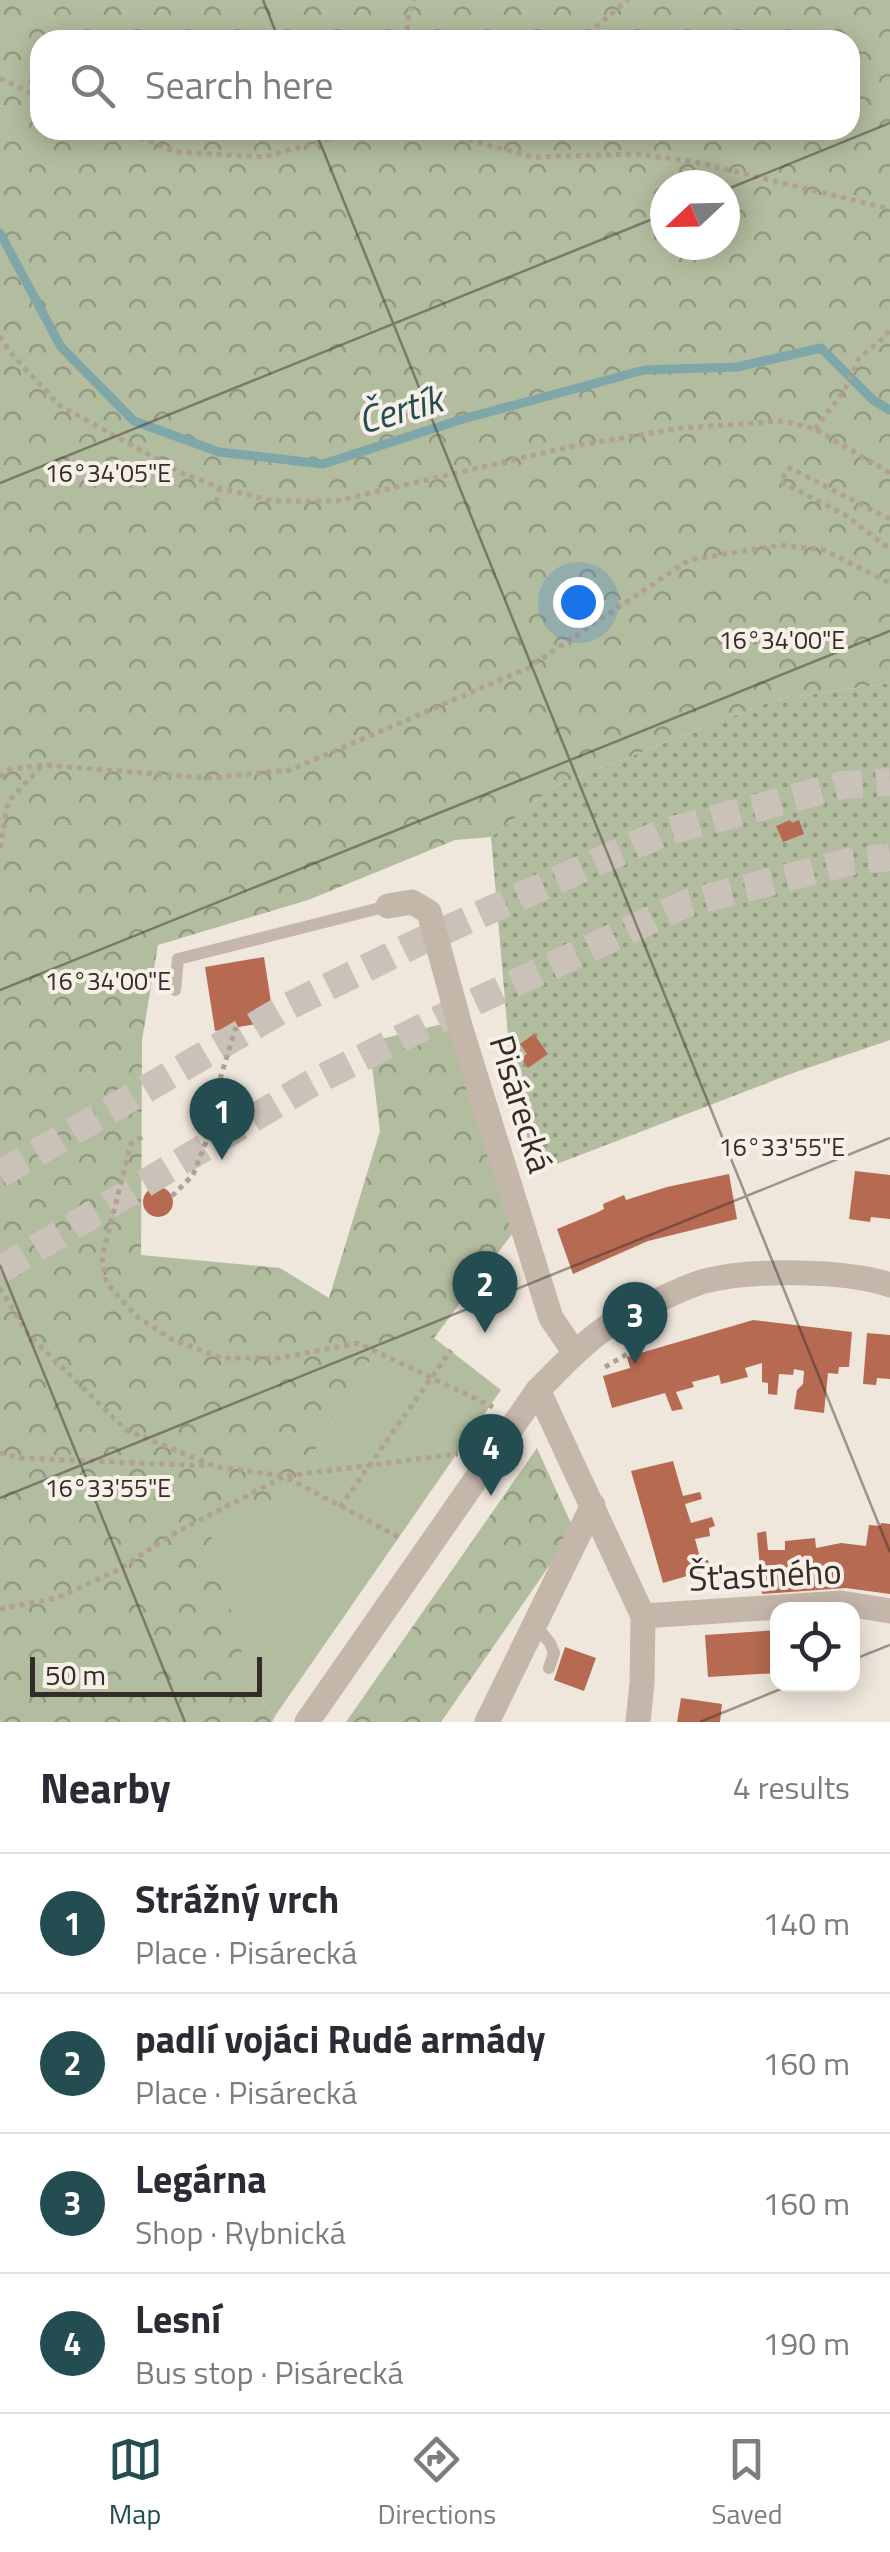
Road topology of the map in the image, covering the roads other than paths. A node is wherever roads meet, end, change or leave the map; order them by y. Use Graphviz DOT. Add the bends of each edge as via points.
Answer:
graph roads {
  1 [pos="388,906"];
  2 [pos="175,990"];
  3 [pos="890,1286"];
  4 [pos="576,1353"];
  5 [pos="538,1390"];
  6 [pos="593,1505"];
  7 [pos="890,1610"];
  8 [pos="644,1616"];
  9 [pos="534,1625"];
  10 [pos="549,1668"];
  11 [pos="307,1722"];
  12 [pos="487,1722"];
  13 [pos="638,1722"];
  1 -- 2 [label="lane" via="178,959"];
  1 -- 4 [label="street, Pisárecká" via="412,902 429,912 551,1318"];
  3 -- 4 [label="street" via="794,1272 705,1281 609,1326"];
  4 -- 5 [label="street"];
  5 -- 6 [label="street"];
  5 -- 11 [label="street"];
  6 -- 8 [label="street"];
  6 -- 9 [label="street"];
  7 -- 8 [label="street, Šťastného" via="841,1603"];
  8 -- 13 [label="street"];
  9 -- 10 [label="lane" via="554,1654"];
  9 -- 12 [label="street"];
}
